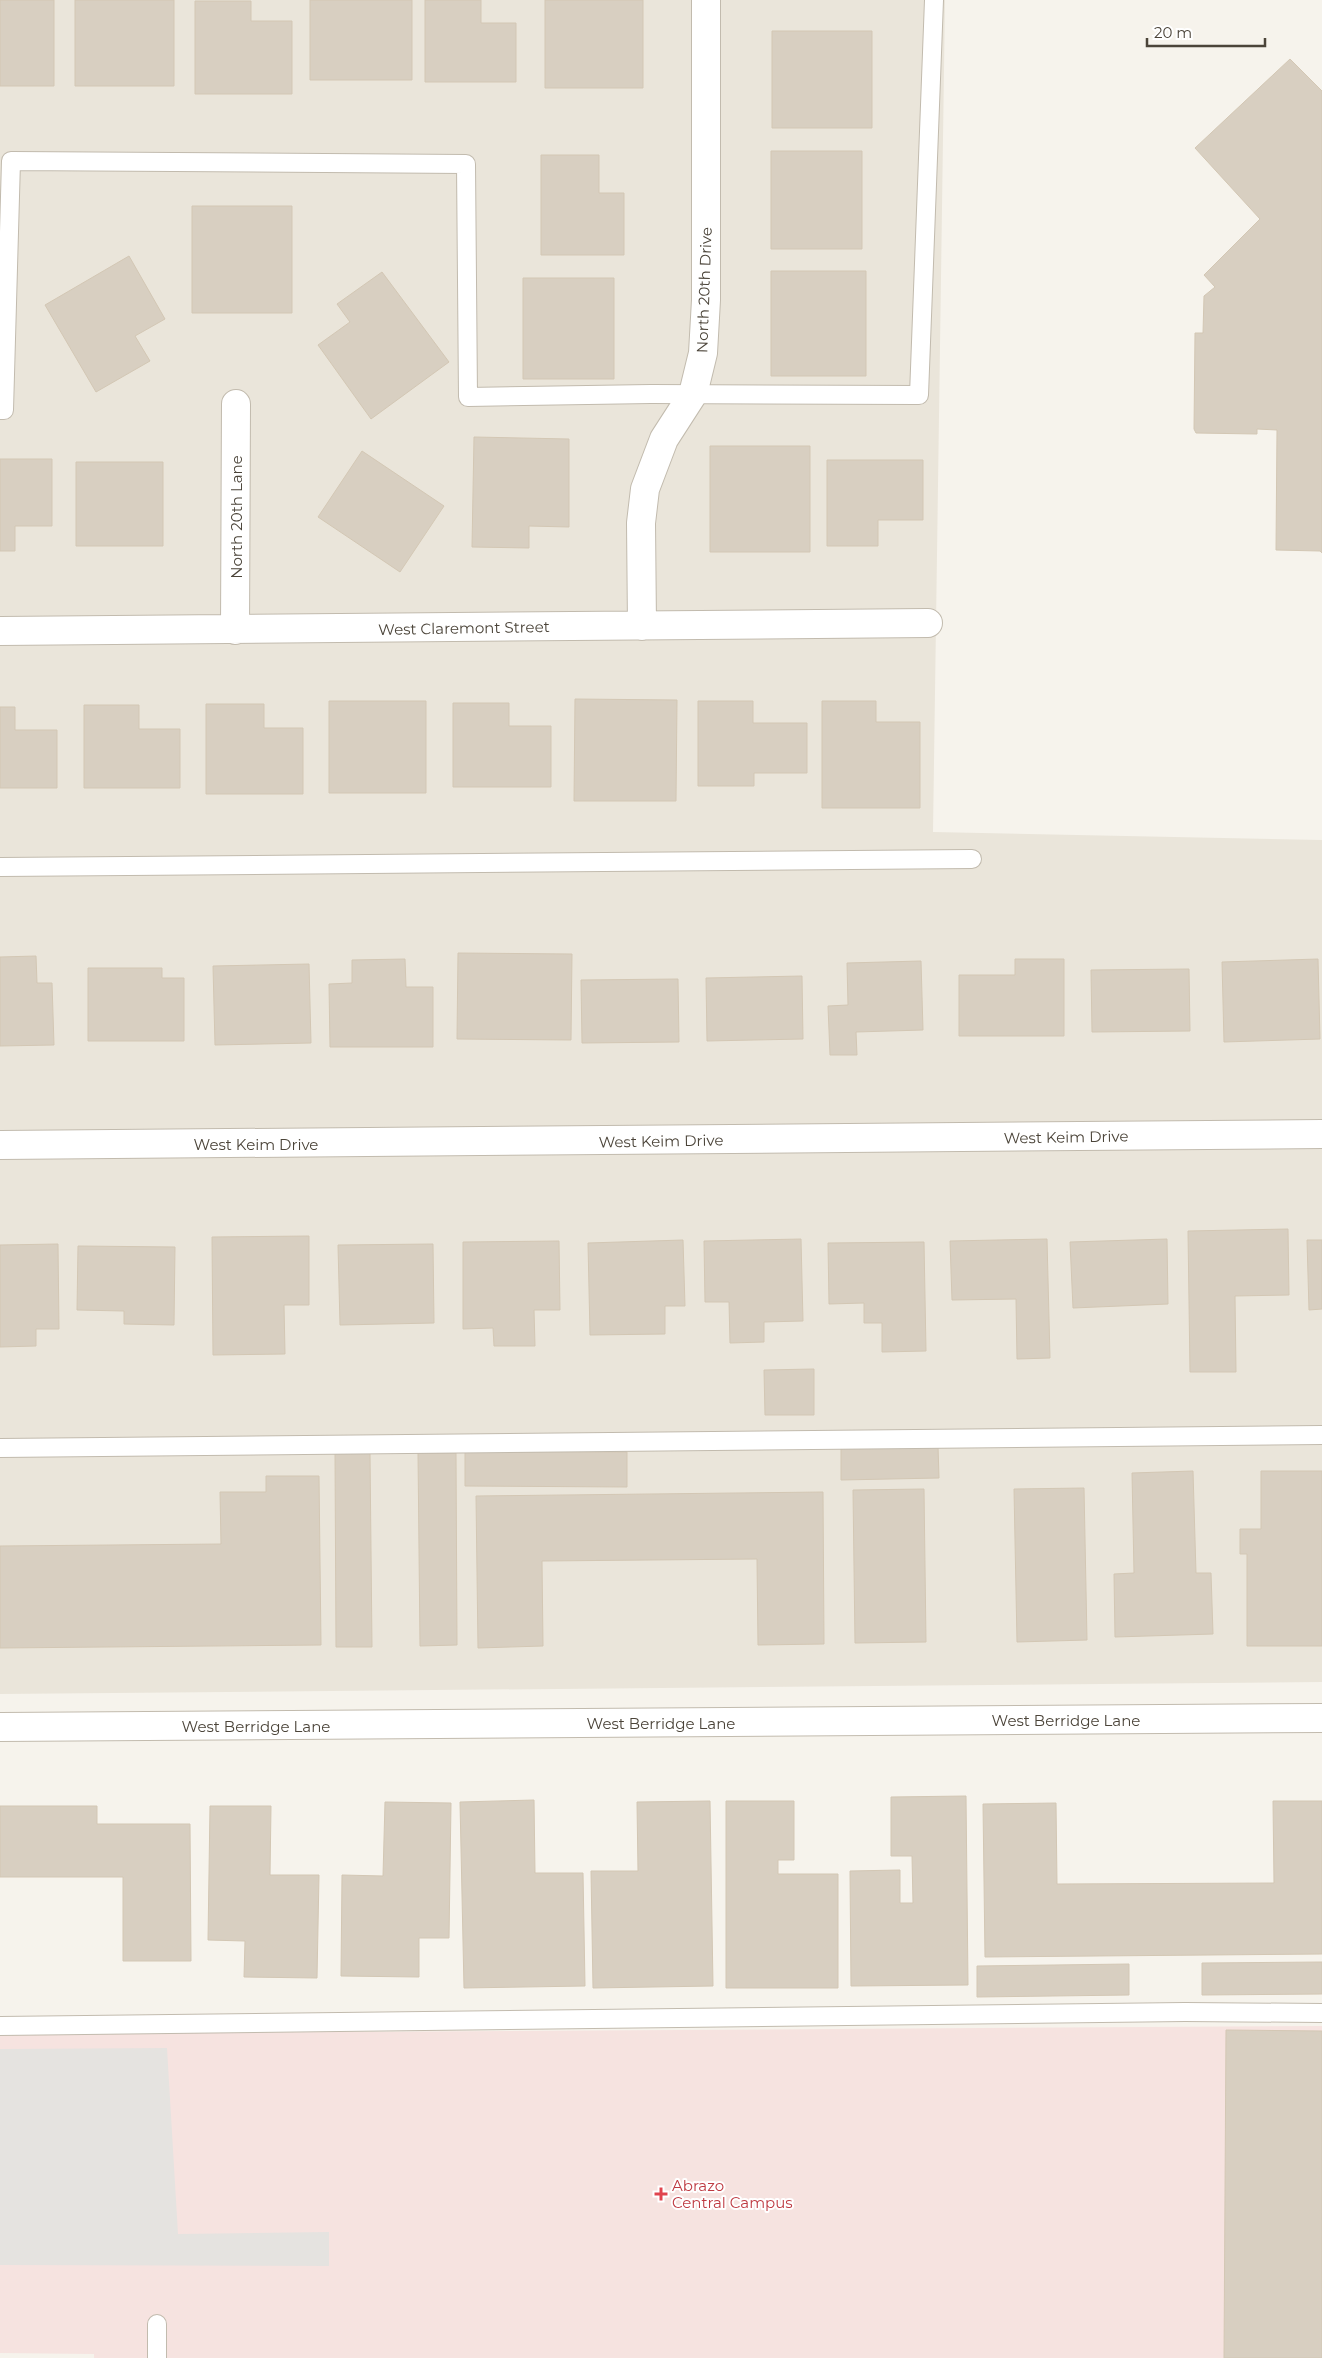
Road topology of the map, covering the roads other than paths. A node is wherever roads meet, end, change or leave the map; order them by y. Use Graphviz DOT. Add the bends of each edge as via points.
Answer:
graph roads {
  1 [pos="706,0"];
  2 [pos="934,0"];
  3 [pos="693,394"];
  4 [pos="236,404"];
  5 [pos="0,410"];
  6 [pos="928,623"];
  7 [pos="642,626"];
  8 [pos="235,630"];
  9 [pos="0,631"];
  10 [pos="972,859"];
  11 [pos="0,867"];
  12 [pos="1322,1134"];
  13 [pos="0,1146"];
  14 [pos="1322,1435"];
  15 [pos="0,1448"];
  16 [pos="1322,1718"];
  17 [pos="0,1727"];
  18 [pos="1322,2013"];
  19 [pos="0,2026"];
  20 [pos="157,2324"];
  21 [pos="157,2358"];
  1 -- 3 [label="street, North 20th Drive" via="706,300 703,353"];
  2 -- 3 [label="lane" via="919,396"];
  3 -- 5 [label="lane" via="468,397 466,164 11,161 4,410"];
  3 -- 7 [label="street, North 20th Drive" via="664,439 645,489 641,523"];
  4 -- 8 [label="street, North 20th Lane"];
  6 -- 7 [label="street, West Claremont Street"];
  7 -- 8 [label="street, West Claremont Street"];
  8 -- 9 [label="street, West Claremont Street"];
  10 -- 11 [label="lane"];
  12 -- 13 [label="street, West Keim Drive"];
  14 -- 15 [label="lane"];
  16 -- 17 [label="street, West Berridge Lane"];
  18 -- 19 [label="lane"];
  20 -- 21 [label="lane"];
}
